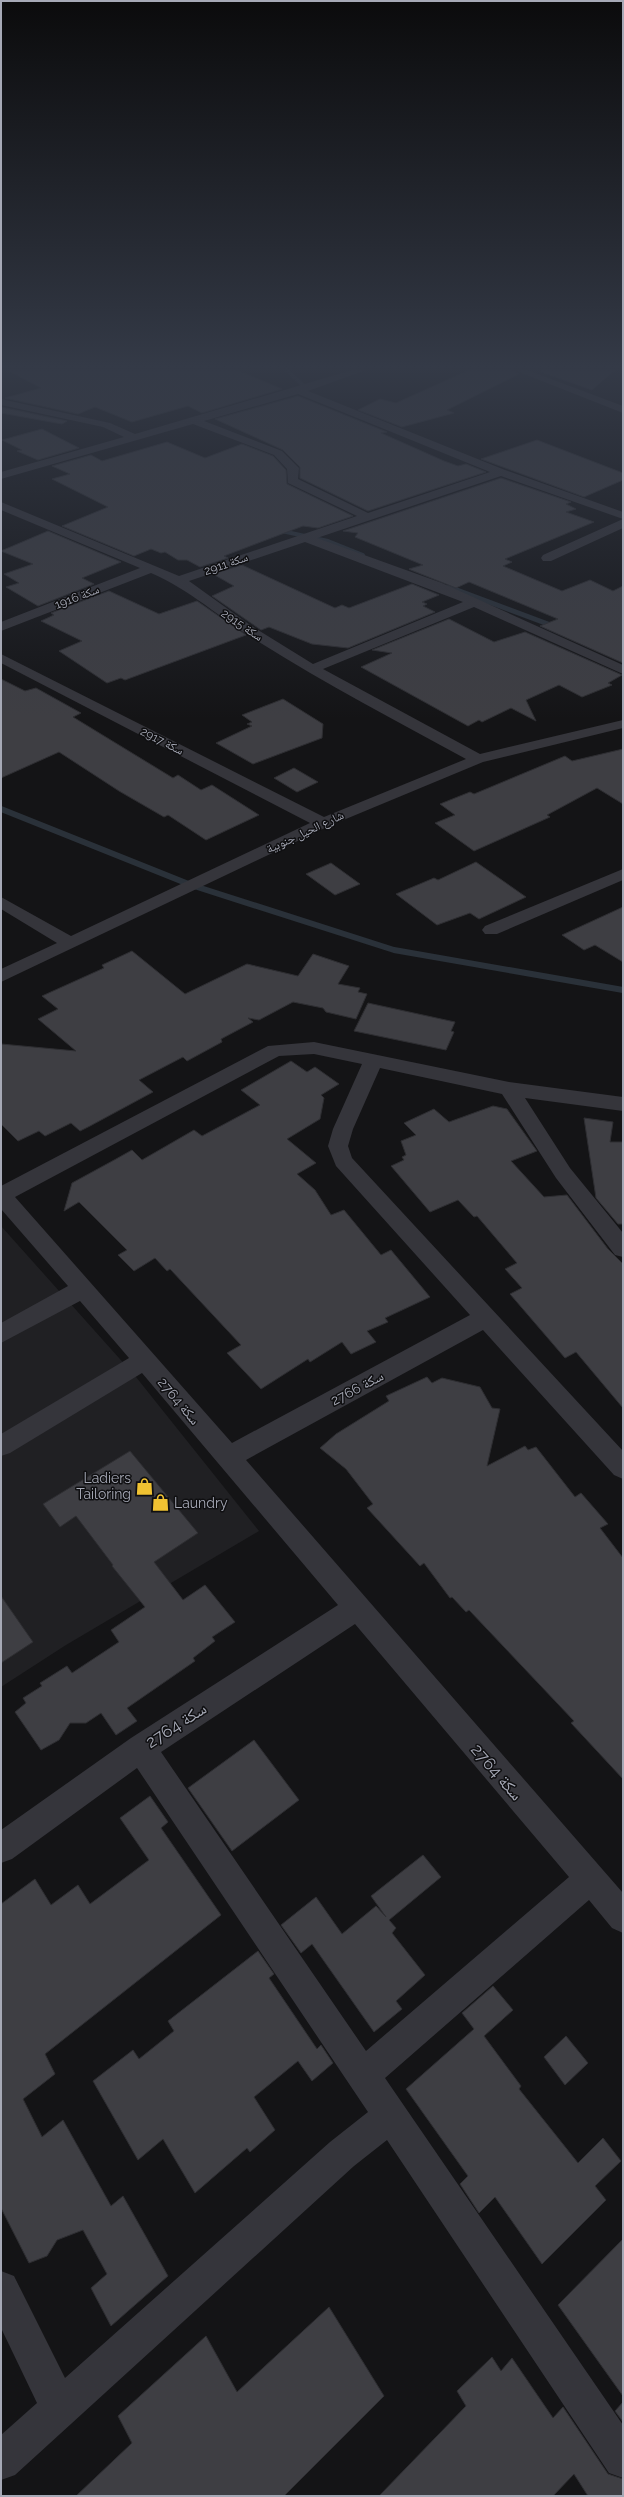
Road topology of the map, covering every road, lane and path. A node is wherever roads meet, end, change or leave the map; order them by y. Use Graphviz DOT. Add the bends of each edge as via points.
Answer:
graph roads {
  1 [pos="304,487"];
  2 [pos="456,487"];
  3 [pos="541,487"];
  4 [pos="1,506"];
  5 [pos="366,516"];
  6 [pos="623,516"];
  7 [pos="623,523"];
  8 [pos="304,537"];
  9 [pos="547,558"];
  10 [pos="153,568"];
  11 [pos="179,580"];
  12 [pos="474,602"];
  13 [pos="1,627"];
  14 [pos="1,658"];
  15 [pos="312,669"];
  16 [pos="623,670"];
  17 [pos="623,724"];
  18 [pos="478,759"];
  19 [pos="323,823"];
  20 [pos="623,874"];
  21 [pos="1,902"];
  22 [pos="491,930"];
  23 [pos="70,943"];
  24 [pos="1,976"];
  25 [pos="374,1059"];
  26 [pos="509,1090"];
  27 [pos="623,1104"];
  28 [pos="1,1195"];
  29 [pos="623,1249"];
  30 [pos="82,1289"];
  31 [pos="486,1317"];
  32 [pos="1,1334"];
  33 [pos="145,1360"];
  34 [pos="1,1446"];
  35 [pos="227,1458"];
  36 [pos="623,1468"];
  37 [pos="356,1608"];
  38 [pos="141,1748"];
  39 [pos="1,1848"];
  40 [pos="590,1879"];
  41 [pos="623,1917"];
  42 [pos="363,2076"];
  43 [pos="390,2116"];
  44 [pos="1,2289"];
  45 [pos="60,2408"];
  46 [pos="623,2459"];
  47 [pos="1,2461"];
  1 -- 5 [label="street"];
  2 -- 5 [label="street, سكة 2911"];
  3 -- 6 [label="street"];
  4 -- 10 [label="street, سكة 2915"];
  5 -- 8 [label="street, سكة 2911"];
  7 -- 9 [label="street"];
  8 -- 11 [label="street, سكة 2911"];
  8 -- 12 [label="street"];
  10 -- 11 [label="street, سكة 2915"];
  10 -- 13 [label="street, سكة 1916"];
  11 -- 15 [label="street, سكة 2915" via="245,628"];
  12 -- 15 [label="street"];
  12 -- 16 [label="street"];
  14 -- 19 [label="street, سكة 2917"];
  15 -- 18 [label="street, سكة 2915"];
  17 -- 18 [label="street, شارع الحيل جنوبية"];
  18 -- 19 [label="street, شارع الحيل جنوبية"];
  19 -- 23 [label="street, شارع الحيل جنوبية"];
  20 -- 22 [label="street"];
  21 -- 23 [label="street"];
  23 -- 24 [label="street, شارع الحيل جنوبية"];
  25 -- 26 [label="street"];
  25 -- 28 [label="street" via="314,1048 274,1050"];
  25 -- 31 [label="street" via="343,1129 338,1146 343,1161"];
  26 -- 27 [label="street"];
  26 -- 29 [label="street" via="563,1173"];
  28 -- 30 [label="street, سكة 2764"];
  30 -- 32 [label="street"];
  30 -- 33 [label="street, سكة 2764"];
  31 -- 35 [label="street, سكة 2766"];
  31 -- 36 [label="street"];
  33 -- 34 [label="street"];
  33 -- 35 [label="street, سكة 2764"];
  35 -- 37 [label="street, سكة 2764"];
  37 -- 38 [label="street, سكة 2764"];
  37 -- 40 [label="street, سكة 2764"];
  38 -- 39 [label="street, سكة 2764"];
  38 -- 42 [label="street"];
  40 -- 41 [label="street, سكة 2764"];
  40 -- 42 [label="street"];
  42 -- 43 [label="street"];
  43 -- 45 [label="street" via="342,2154"];
  43 -- 46 [label="street"];
  44 -- 45 [label="street"];
  45 -- 47 [label="street"];
}
